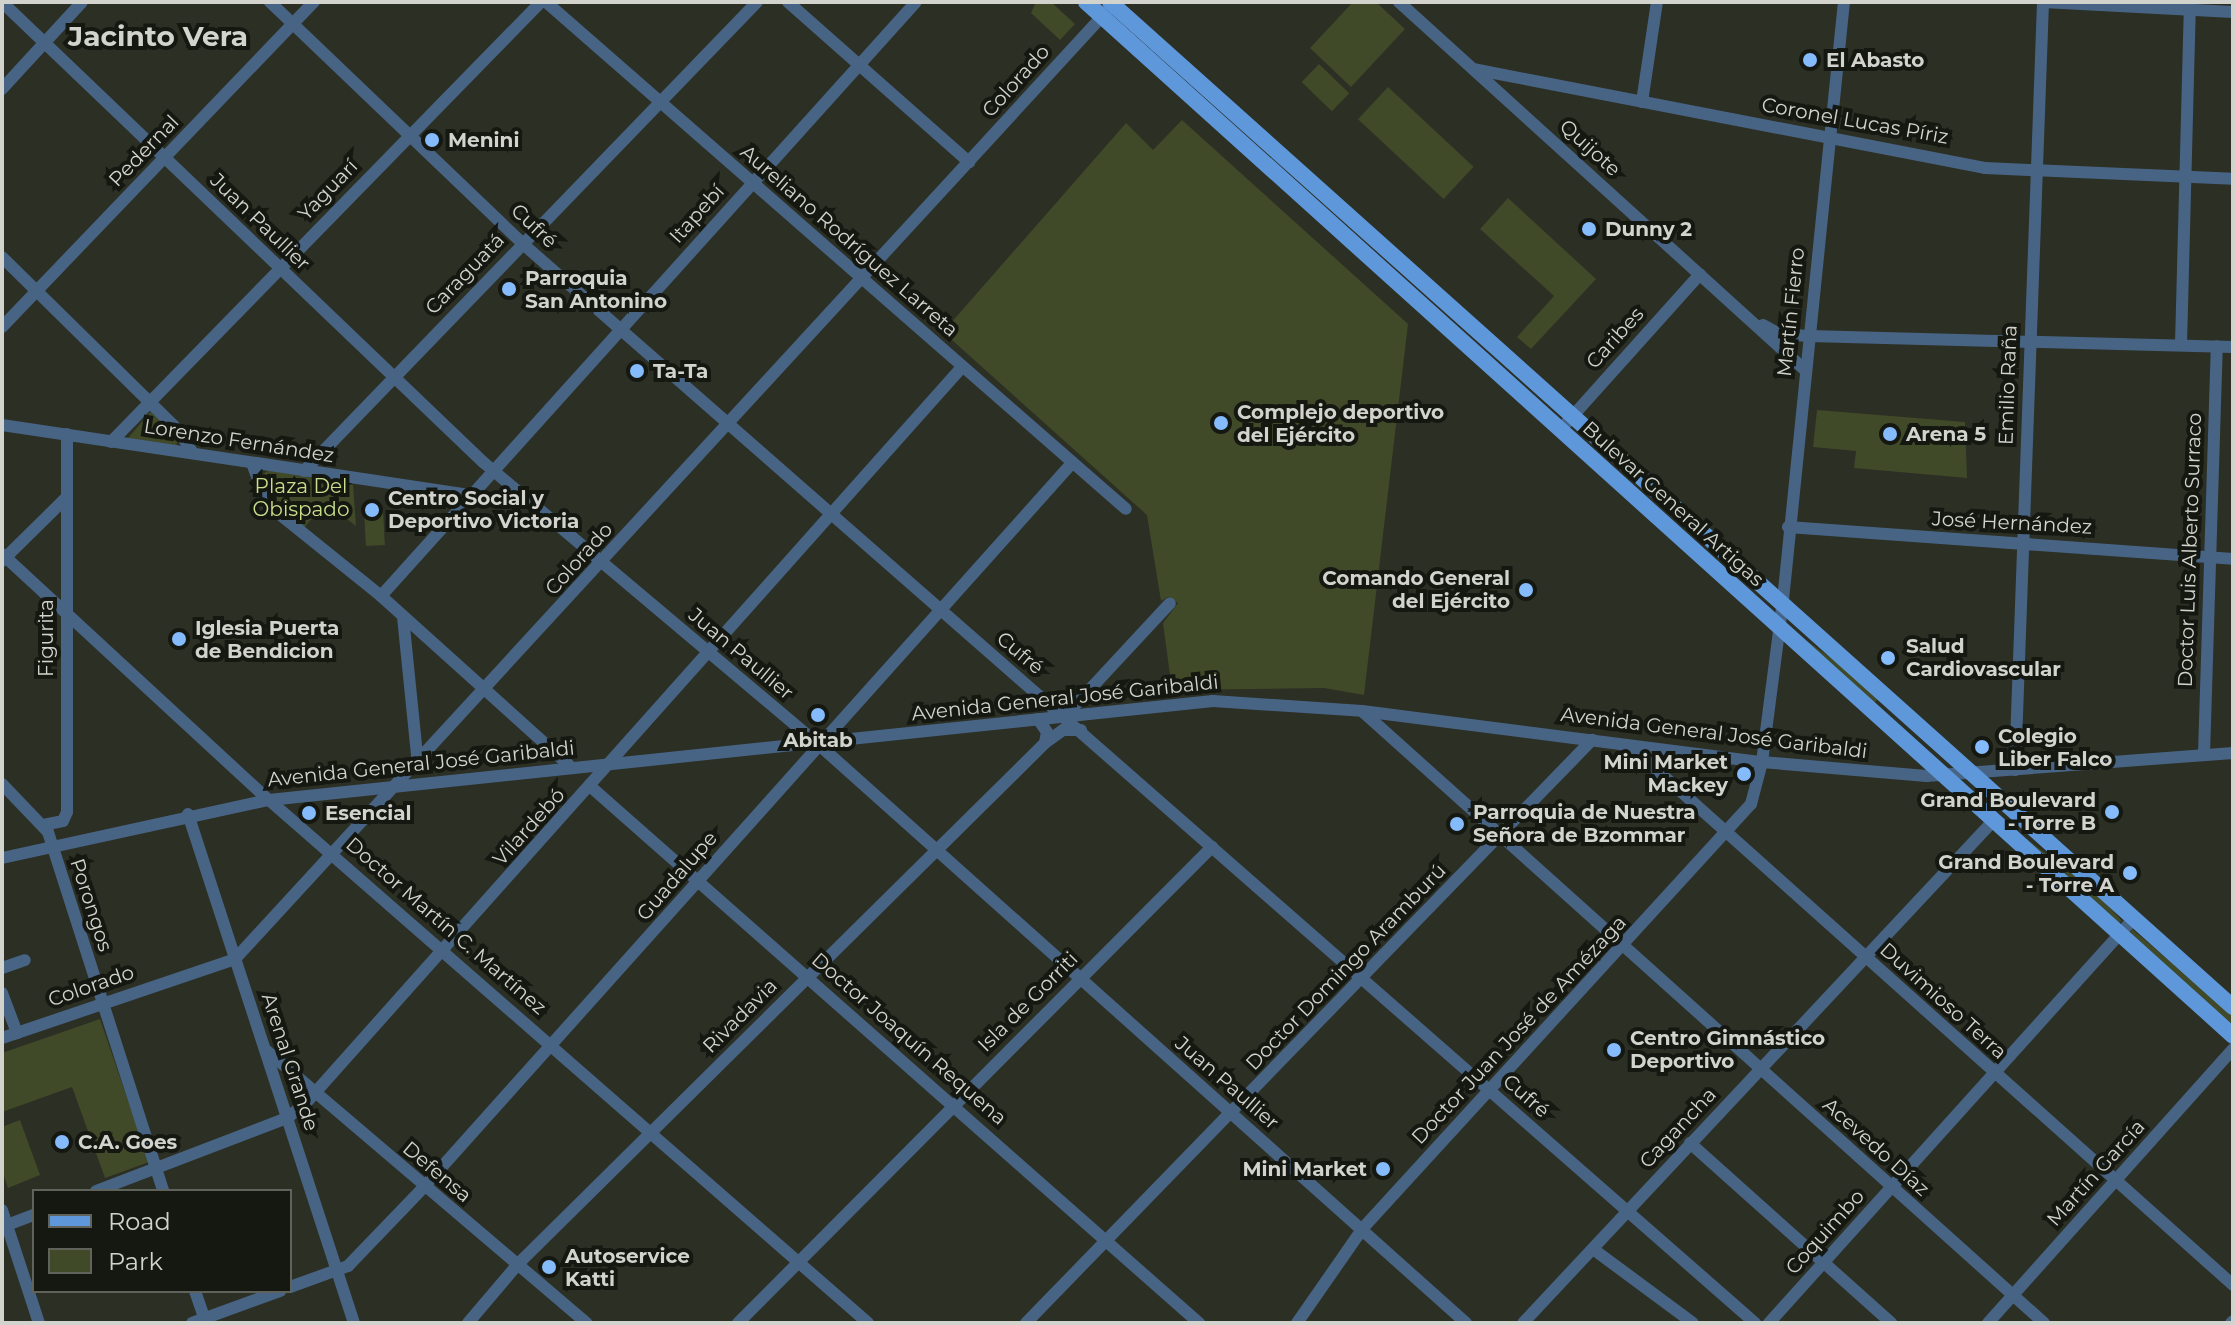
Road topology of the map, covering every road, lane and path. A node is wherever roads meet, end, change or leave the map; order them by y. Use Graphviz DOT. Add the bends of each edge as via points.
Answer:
graph roads {
  1 [pos="2,2"];
  2 [pos="82,2"];
  3 [pos="270,2"];
  4 [pos="314,2"];
  5 [pos="544,2"];
  6 [pos="757,2"];
  7 [pos="788,2"];
  8 [pos="916,2"];
  9 [pos="1086,2"];
  10 [pos="1399,2"];
  11 [pos="1657,2"];
  12 [pos="1844,2"];
  13 [pos="2043,2"];
  14 [pos="1110,6"];
  15 [pos="2191,6"];
  16 [pos="2233,12"];
  17 [pos="293,24"];
  18 [pos="44,43"];
  19 [pos="860,65"];
  20 [pos="1473,69"];
  21 [pos="2,89"];
  22 [pos="660,101"];
  23 [pos="1642,102"];
  24 [pos="410,135"];
  25 [pos="1829,136"];
  26 [pos="164,159"];
  27 [pos="969,162"];
  28 [pos="2034,173"];
  29 [pos="2187,178"];
  30 [pos="2233,179"];
  31 [pos="752,183"];
  32 [pos="523,244"];
  33 [pos="2,257"];
  34 [pos="280,268"];
  35 [pos="1700,274"];
  36 [pos="863,277"];
  37 [pos="37,292"];
  38 [pos="1755,322"];
  39 [pos="2,327"];
  40 [pos="620,329"];
  41 [pos="1809,336"];
  42 [pos="2030,341"];
  43 [pos="2181,345"];
  44 [pos="2217,346"];
  45 [pos="2233,347"];
  46 [pos="962,367"];
  47 [pos="1805,370"];
  48 [pos="393,377"];
  49 [pos="150,403"];
  50 [pos="1566,423"];
  51 [pos="2,425"];
  52 [pos="728,425"];
  53 [pos="67,434"];
  54 [pos="111,442"];
  55 [pos="193,453"];
  56 [pos="1073,462"];
  57 [pos="252,463"];
  58 [pos="493,470"];
  59 [pos="304,471"];
  60 [pos="471,495"];
  61 [pos="67,497"];
  62 [pos="1126,509"];
  63 [pos="831,516"];
  64 [pos="1788,527"];
  65 [pos="2021,545"];
  66 [pos="2210,556"];
  67 [pos="3,557"];
  68 [pos="2233,559"];
  69 [pos="604,562"];
  70 [pos="381,596"];
  71 [pos="1783,600"];
  72 [pos="1170,603"];
  73 [pos="939,612"];
  74 [pos="66,617"];
  75 [pos="403,617"];
  76 [pos="1779,627"];
  77 [pos="709,654"];
  78 [pos="1857,666"];
  79 [pos="485,691"];
  80 [pos="1094,691"];
  81 [pos="1888,696"];
  82 [pos="1362,711"];
  83 [pos="1874,711"];
  84 [pos="1104,712"];
  85 [pos="1064,716"];
  86 [pos="1038,719"];
  87 [pos="1893,728"];
  88 [pos="1081,730"];
  89 [pos="1592,740"];
  90 [pos="1045,743"];
  91 [pos="818,744"];
  92 [pos="1629,745"];
  93 [pos="2233,753"];
  94 [pos="2204,754"];
  95 [pos="1762,762"];
  96 [pos="612,763"];
  97 [pos="418,765"];
  98 [pos="572,768"];
  99 [pos="2015,770"];
  100 [pos="1973,773"];
  101 [pos="1942,775"];
  102 [pos="2,784"];
  103 [pos="399,786"];
  104 [pos="591,787"];
  105 [pos="269,800"];
  106 [pos="188,814"];
  107 [pos="1994,820"];
  108 [pos="43,825"];
  109 [pos="1726,835"];
  110 [pos="1498,837"];
  111 [pos="51,845"];
  112 [pos="1212,847"];
  113 [pos="934,852"];
  114 [pos="333,856"];
  115 [pos="2,858"];
  116 [pos="2085,874"];
  117 [pos="700,881"];
  118 [pos="2134,918"];
  119 [pos="2120,933"];
  120 [pos="1623,947"];
  121 [pos="444,952"];
  122 [pos="1864,957"];
  123 [pos="235,959"];
  124 [pos="25,960"];
  125 [pos="2,968"];
  126 [pos="808,977"];
  127 [pos="1362,980"];
  128 [pos="1079,981"];
  129 [pos="2,993"];
  130 [pos="102,1003"];
  131 [pos="2233,1007"];
  132 [pos="17,1033"];
  133 [pos="2233,1036"];
  134 [pos="2,1038"];
  135 [pos="553,1044"];
  136 [pos="265,1049"];
  137 [pos="2233,1049"];
  138 [pos="1759,1069"];
  139 [pos="1994,1074"];
  140 [pos="1490,1091"];
  141 [pos="315,1094"];
  142 [pos="953,1105"];
  143 [pos="1232,1113"];
  144 [pos="287,1118"];
  145 [pos="651,1131"];
  146 [pos="1690,1143"];
  147 [pos="156,1168"];
  148 [pos="2116,1182"];
  149 [pos="423,1188"];
  150 [pos="1891,1188"];
  151 [pos="101,1189"];
  152 [pos="162,1189"];
  153 [pos="2,1210"];
  154 [pos="1627,1212"];
  155 [pos="32,1216"];
  156 [pos="5,1226"];
  157 [pos="1363,1228"];
  158 [pos="1106,1240"];
  159 [pos="1593,1249"];
  160 [pos="797,1263"];
  161 [pos="1824,1263"];
  162 [pos="518,1264"];
  163 [pos="337,1270"];
  164 [pos="2233,1285"];
  165 [pos="292,1286"];
  166 [pos="195,1293"];
  167 [pos="275,1293"];
  168 [pos="2013,1296"];
  169 [pos="200,1321"];
  170 [pos="39,1323"];
  171 [pos="354,1323"];
  172 [pos="468,1323"];
  173 [pos="587,1323"];
  174 [pos="738,1323"];
  175 [pos="868,1323"];
  176 [pos="1026,1323"];
  177 [pos="1199,1323"];
  178 [pos="1297,1323"];
  179 [pos="1466,1323"];
  180 [pos="1523,1323"];
  181 [pos="1693,1323"];
  182 [pos="1755,1323"];
  183 [pos="1769,1323"];
  184 [pos="1891,1323"];
  185 [pos="1988,1323"];
  186 [pos="2044,1323"];
  1 -- 18 [label="street, Juan Paullier"];
  2 -- 18 [label="street"];
  3 -- 17 [label="street, Cufré"];
  4 -- 17 [label="street, Pedernal"];
  5 -- 22 [label="street, Aureliano Rodríguez Larreta"];
  5 -- 24 [label="street, Yaguarí"];
  6 -- 22 [label="street, Caraguatá"];
  7 -- 19 [label="street"];
  8 -- 19 [label="street, Itapebí"];
  9 -- 14 [label="main road, Bulevar General Artigas"];
  10 -- 20 [label="street, Quijote"];
  11 -- 23 [label="street"];
  12 -- 25 [label="street, Martín Fierro"];
  13 -- 15 [label="street"];
  13 -- 28 [label="street, Emilio Raña"];
  14 -- 27 [label="street, Colorado"];
  14 -- 50 [label="main road, Bulevar General Artigas"];
  15 -- 16 [label="street"];
  15 -- 29 [label="street"];
  17 -- 24 [label="street, Cufré"];
  17 -- 26 [label="street, Pedernal"];
  18 -- 21 [label="street"];
  18 -- 26 [label="street, Juan Paullier"];
  19 -- 27 [label="street"];
  19 -- 31 [label="street, Itapebí"];
  20 -- 23 [label="street, Coronel Lucas Píriz"];
  20 -- 35 [label="street, Quijote"];
  22 -- 31 [label="street, Aureliano Rodríguez Larreta"];
  22 -- 32 [label="street, Caraguatá"];
  23 -- 25 [label="street, Coronel Lucas Píriz"];
  24 -- 32 [label="street, Cufré"];
  24 -- 34 [label="street, Yaguarí"];
  25 -- 28 [label="street, Coronel Lucas Píriz"];
  25 -- 41 [label="street, Martín Fierro"];
  26 -- 34 [label="street, Juan Paullier"];
  26 -- 37 [label="street, Pedernal"];
  27 -- 36 [label="street, Colorado"];
  28 -- 29 [label="street, Coronel Lucas Píriz"];
  28 -- 42 [label="street, Emilio Raña"];
  29 -- 30 [label="street, Coronel Lucas Píriz"];
  29 -- 43 [label="street"];
  31 -- 36 [label="street, Aureliano Rodríguez Larreta"];
  31 -- 40 [label="street, Itapebí"];
  32 -- 40 [label="street, Cufré"];
  32 -- 48 [label="street, Caraguatá"];
  33 -- 37 [label="street"];
  34 -- 48 [label="street, Juan Paullier"];
  34 -- 49 [label="street, Yaguarí"];
  35 -- 38 [label="street, Quijote"];
  35 -- 50 [label="street, Caribes"];
  36 -- 46 [label="street, Aureliano Rodríguez Larreta"];
  36 -- 52 [label="street, Colorado"];
  37 -- 39 [label="street, Pedernal"];
  37 -- 49 [label="street"];
  38 -- 41 [label="street, Quijote" via="1779,334"];
  38 -- 47 [label="street, Quijote"];
  40 -- 52 [label="street, Cufré"];
  40 -- 58 [label="street, Itapebí"];
  41 -- 42 [label="street, Quijote"];
  41 -- 47 [label="street, Martín Fierro"];
  42 -- 43 [label="street, Quijote"];
  42 -- 65 [label="street, Emilio Raña"];
  43 -- 44 [label="street, Quijote"];
  44 -- 45 [label="street, Quijote"];
  44 -- 66 [label="street, Doctor Luis Alberto Surraco"];
  46 -- 56 [label="street, Aureliano Rodríguez Larreta"];
  46 -- 63 [label="street, Vilardebó"];
  47 -- 64 [label="street, Martín Fierro"];
  48 -- 58 [label="street, Juan Paullier"];
  48 -- 59 [label="street, Caraguatá"];
  49 -- 54 [label="street, Yaguarí"];
  49 -- 55 [label="street"];
  50 -- 71 [label="main road, Bulevar General Artigas"];
  50 -- 76 [label="main road, Bulevar General Artigas"];
  51 -- 53 [label="street, Lorenzo Fernández"];
  52 -- 63 [label="street, Cufré"];
  52 -- 69 [label="street, Colorado"];
  53 -- 54 [label="street, Lorenzo Fernández"];
  53 -- 61 [label="street, Figurita"];
  54 -- 55 [label="street, Lorenzo Fernández"];
  55 -- 57 [label="street, Lorenzo Fernández"];
  56 -- 62 [label="street, Aureliano Rodríguez Larreta"];
  56 -- 73 [label="street, Guadalupe"];
  57 -- 59 [label="street, Lorenzo Fernández"];
  57 -- 70 [label="street" via="267,504"];
  58 -- 60 [label="street, Itapebí"];
  58 -- 69 [label="street, Juan Paullier"];
  59 -- 60 [label="street, Lorenzo Fernández"];
  60 -- 70 [label="street, Itapebí"];
  61 -- 67 [label="street"];
  61 -- 74 [label="street, Figurita"];
  63 -- 73 [label="street, Cufré"];
  63 -- 77 [label="street, Vilardebó"];
  64 -- 65 [label="street, José Hernández"];
  64 -- 71 [label="street, Martín Fierro"];
  65 -- 66 [label="street, José Hernández"];
  65 -- 99 [label="street, Emilio Raña"];
  66 -- 68 [label="street, José Hernández"];
  66 -- 94 [label="street, Doctor Luis Alberto Surraco"];
  67 -- 74 [label="street, Doctor Martín C. Martínez"];
  69 -- 77 [label="street, Juan Paullier"];
  69 -- 79 [label="street, Colorado"];
  70 -- 75 [label="street"];
  71 -- 76 [label="street, Martín Fierro"];
  71 -- 78 [label="main road, Bulevar General Artigas"];
  72 -- 80 [label="street"];
  73 -- 85 [label="street, Cufré"];
  73 -- 91 [label="street, Guadalupe"];
  74 -- 105 [label="street, Doctor Martín C. Martínez"];
  74 -- 108 [label="street, Figurita" via="67,812 63,821"];
  75 -- 79 [label="street"];
  75 -- 97 [label="street"];
  76 -- 78 [label="main road" via="1794,625 1832,658"];
  76 -- 83 [label="main road, Bulevar General Artigas"];
  76 -- 95 [label="street, Martín Fierro"];
  77 -- 91 [label="street, Juan Paullier"];
  77 -- 96 [label="street, Vilardebó"];
  78 -- 81 [label="main road, Bulevar General Artigas"];
  79 -- 97 [label="street, Colorado"];
  79 -- 98 [label="street"];
  80 -- 84 [label="street"];
  80 -- 85 [label="street"];
  81 -- 83 [label="street"];
  81 -- 100 [label="main road, Bulevar General Artigas"];
  82 -- 84 [label="street, Avenida General José Garibaldi" via="1213,701"];
  82 -- 89 [label="street, Avenida General José Garibaldi"];
  82 -- 110 [label="street, Acevedo Díaz"];
  83 -- 87 [label="main road, Bulevar General Artigas"];
  84 -- 85 [label="street, Avenida General José Garibaldi"];
  85 -- 86 [label="street, Avenida General José Garibaldi"];
  85 -- 88 [label="street, Cufré"];
  86 -- 90 [label="street" via="1047,732"];
  86 -- 91 [label="street, Avenida General José Garibaldi"];
  87 -- 100 [label="main road" via="1910,733 1948,766"];
  87 -- 101 [label="main road, Bulevar General Artigas"];
  88 -- 90 [label="street, Rivadavia" via="1063,730"];
  88 -- 112 [label="street, Cufré"];
  89 -- 92 [label="street, Avenida General José Garibaldi"];
  89 -- 110 [label="street, Doctor Domingo Aramburú"];
  90 -- 113 [label="street, Rivadavia"];
  91 -- 96 [label="street, Avenida General José Garibaldi"];
  91 -- 113 [label="street, Juan Paullier"];
  91 -- 117 [label="street, Guadalupe"];
  92 -- 95 [label="street, Avenida General José Garibaldi"];
  92 -- 109 [label="street, Duvimioso Terra"];
  93 -- 94 [label="street, Avenida General José Garibaldi"];
  94 -- 99 [label="street, Avenida General José Garibaldi"];
  95 -- 101 [label="street, Avenida General José Garibaldi"];
  95 -- 109 [label="street, Doctor Juan José de Amézaga" via="1751,804"];
  96 -- 98 [label="street, Avenida General José Garibaldi"];
  96 -- 104 [label="street, Vilardebó"];
  97 -- 103 [label="street, Colorado"];
  98 -- 103 [label="street, Avenida General José Garibaldi"];
  99 -- 100 [label="street, Avenida General José Garibaldi"];
  100 -- 101 [label="street, Avenida General José Garibaldi"];
  100 -- 116 [label="main road, Bulevar General Artigas"];
  101 -- 107 [label="main road, Bulevar General Artigas"];
  101 -- 116 [label="main road" via="1970,783 2063,866"];
  102 -- 108 [label="street, Porongos"];
  103 -- 105 [label="street, Avenida General José Garibaldi"];
  103 -- 114 [label="street, Colorado"];
  104 -- 117 [label="street, Doctor Joaquín Requena"];
  104 -- 121 [label="street, Vilardebó"];
  105 -- 106 [label="street, Avenida General José Garibaldi"];
  105 -- 114 [label="street, Doctor Martín C. Martínez"];
  106 -- 111 [label="street, Avenida General José Garibaldi"];
  106 -- 123 [label="street, Arenal Grande"];
  107 -- 119 [label="main road, Bulevar General Artigas"];
  107 -- 122 [label="street, Cagancha"];
  108 -- 111 [label="street, Porongos"];
  109 -- 120 [label="street, Doctor Juan José de Amézaga"];
  109 -- 122 [label="street, Duvimioso Terra"];
  110 -- 120 [label="street, Acevedo Díaz"];
  110 -- 127 [label="street, Doctor Domingo Aramburú"];
  111 -- 115 [label="street, Avenida General José Garibaldi"];
  111 -- 130 [label="street, Porongos"];
  112 -- 127 [label="street, Cufré"];
  112 -- 128 [label="street, Isla de Gorriti"];
  113 -- 126 [label="street, Rivadavia"];
  113 -- 128 [label="street, Juan Paullier"];
  114 -- 121 [label="street, Doctor Martín C. Martínez"];
  114 -- 123 [label="street, Colorado"];
  116 -- 118 [label="main road, Bulevar General Artigas"];
  117 -- 126 [label="street, Doctor Joaquín Requena"];
  117 -- 135 [label="street, Guadalupe"];
  118 -- 119 [label="street, Coquimbo"];
  118 -- 131 [label="main road, Bulevar General Artigas"];
  119 -- 133 [label="main road, Bulevar General Artigas"];
  119 -- 139 [label="street, Coquimbo"];
  120 -- 138 [label="street, Acevedo Díaz"];
  120 -- 140 [label="street, Doctor Juan José de Amézaga"];
  121 -- 135 [label="street, Doctor Martín C. Martínez"];
  121 -- 141 [label="street, Vilardebó"];
  122 -- 138 [label="street, Cagancha"];
  122 -- 139 [label="street, Duvimioso Terra"];
  123 -- 130 [label="street, Colorado"];
  123 -- 136 [label="street, Arenal Grande"];
  124 -- 125 [label="street"];
  126 -- 142 [label="street, Doctor Joaquín Requena"];
  126 -- 145 [label="street, Rivadavia"];
  127 -- 140 [label="street, Cufré"];
  127 -- 143 [label="street, Doctor Domingo Aramburú"];
  128 -- 142 [label="street, Isla de Gorriti"];
  128 -- 143 [label="street, Juan Paullier"];
  129 -- 132 [label="street"];
  130 -- 132 [label="street, Colorado"];
  130 -- 147 [label="street, Porongos"];
  132 -- 134 [label="street, Colorado"];
  135 -- 145 [label="street, Doctor Martín C. Martínez"];
  135 -- 149 [label="street, Guadalupe"];
  136 -- 141 [label="street, Defensa"];
  136 -- 144 [label="street, Arenal Grande"];
  137 -- 148 [label="street, Martín García"];
  138 -- 146 [label="street, Cagancha"];
  138 -- 150 [label="street, Acevedo Díaz"];
  139 -- 148 [label="street, Duvimioso Terra"];
  139 -- 150 [label="street, Coquimbo"];
  140 -- 154 [label="street, Cufré"];
  140 -- 157 [label="street, Doctor Juan José de Amézaga"];
  141 -- 144 [label="street, Vilardebó"];
  141 -- 149 [label="street, Defensa"];
  142 -- 158 [label="street, Doctor Joaquín Requena"];
  142 -- 160 [label="street, Isla de Gorriti"];
  143 -- 157 [label="street, Juan Paullier"];
  143 -- 158 [label="street, Doctor Domingo Aramburú"];
  144 -- 147 [label="street, Vilardebó"];
  144 -- 163 [label="street, Arenal Grande"];
  145 -- 160 [label="street, Doctor Martín C. Martínez"];
  145 -- 162 [label="street, Rivadavia"];
  146 -- 154 [label="street, Cagancha"];
  146 -- 161 [label="street"];
  147 -- 151 [label="street, Vilardebó"];
  147 -- 152 [label="street, Porongos"];
  148 -- 164 [label="street, Duvimioso Terra"];
  148 -- 168 [label="street, Martín García"];
  149 -- 162 [label="street, Defensa"];
  149 -- 163 [label="street, Guadalupe"];
  150 -- 161 [label="street, Coquimbo"];
  150 -- 168 [label="street, Acevedo Díaz"];
  153 -- 156 [label="street"];
  154 -- 159 [label="street, Cagancha"];
  154 -- 182 [label="street, Cufré"];
  155 -- 156 [label="street"];
  156 -- 170 [label="street"];
  157 -- 178 [label="street, Doctor Juan José de Amézaga"];
  157 -- 179 [label="street, Juan Paullier"];
  158 -- 176 [label="street, Doctor Domingo Aramburú"];
  158 -- 177 [label="street, Doctor Joaquín Requena"];
  159 -- 180 [label="street, Cagancha"];
  159 -- 181 [label="street"];
  160 -- 174 [label="street, Isla de Gorriti"];
  160 -- 175 [label="street, Doctor Martín C. Martínez"];
  161 -- 183 [label="street, Coquimbo"];
  161 -- 184 [label="street"];
  162 -- 172 [label="street, Rivadavia"];
  162 -- 173 [label="street, Defensa"];
  163 -- 165 [label="street, Guadalupe"];
  163 -- 171 [label="street, Arenal Grande"];
  166 -- 169 [label="street"];
  167 -- 169 [label="street"];
  168 -- 185 [label="street, Martín García"];
  168 -- 186 [label="street, Acevedo Díaz"];
}
